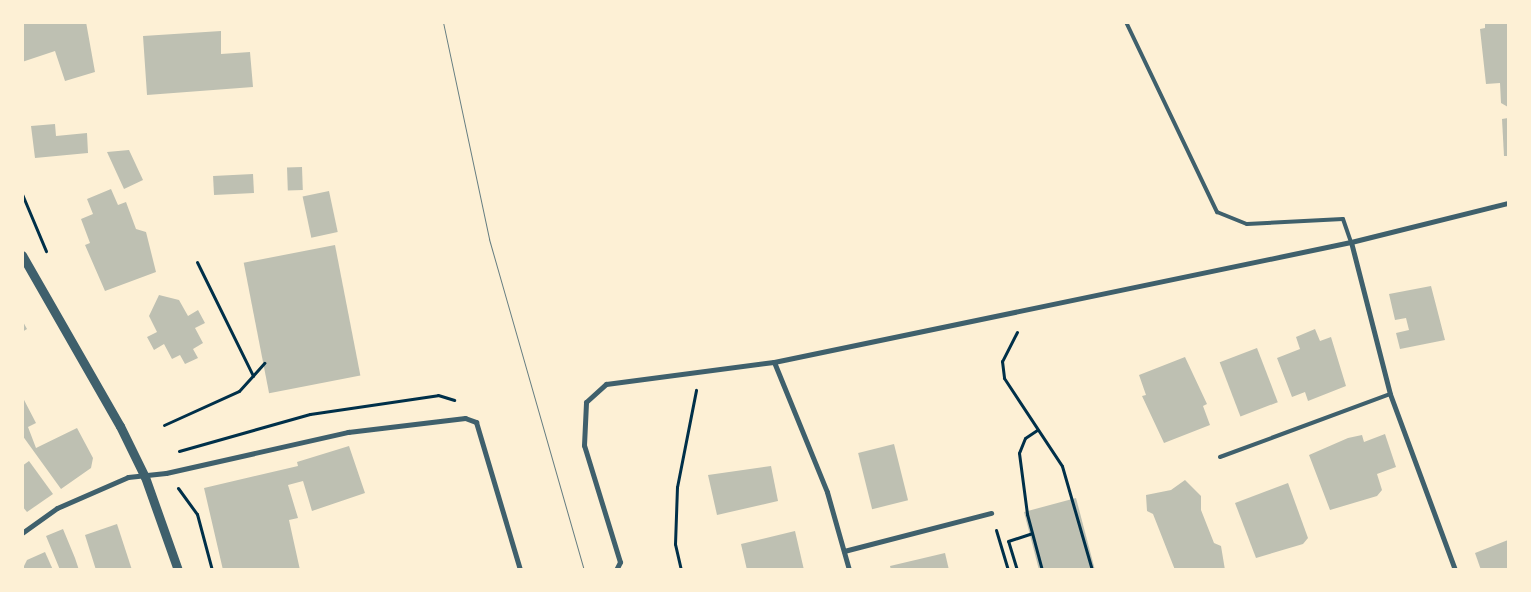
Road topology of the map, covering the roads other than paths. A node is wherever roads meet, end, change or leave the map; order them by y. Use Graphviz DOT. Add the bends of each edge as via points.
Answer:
graph roads {
  1 [pos="1126,22"];
  2 [pos="1508,203"];
  3 [pos="1351,242"];
  4 [pos="22,255"];
  5 [pos="774,362"];
  6 [pos="1390,394"];
  7 [pos="1220,457"];
  8 [pos="145,477"];
  9 [pos="991,513"];
  10 [pos="22,533"];
  11 [pos="844,551"];
  12 [pos="178,570"];
  13 [pos="520,570"];
  14 [pos="616,570"];
  15 [pos="848,570"];
  16 [pos="1455,570"];
  1 -- 3 [label="lane" via="1216,212 1247,224 1344,219"];
  2 -- 3 [label="street"];
  3 -- 5 [label="street"];
  3 -- 6 [label="street"];
  4 -- 8 [label="street"];
  5 -- 11 [label="street" via="827,492"];
  5 -- 14 [label="street" via="606,384 586,402 584,445 620,562"];
  6 -- 7 [label="lane"];
  6 -- 16 [label="street"];
  8 -- 10 [label="street" via="128,477 57,508"];
  8 -- 12 [label="street"];
  8 -- 13 [label="street" via="348,432 465,418 476,422"];
  9 -- 11 [label="street"];
  11 -- 15 [label="street"];
}
